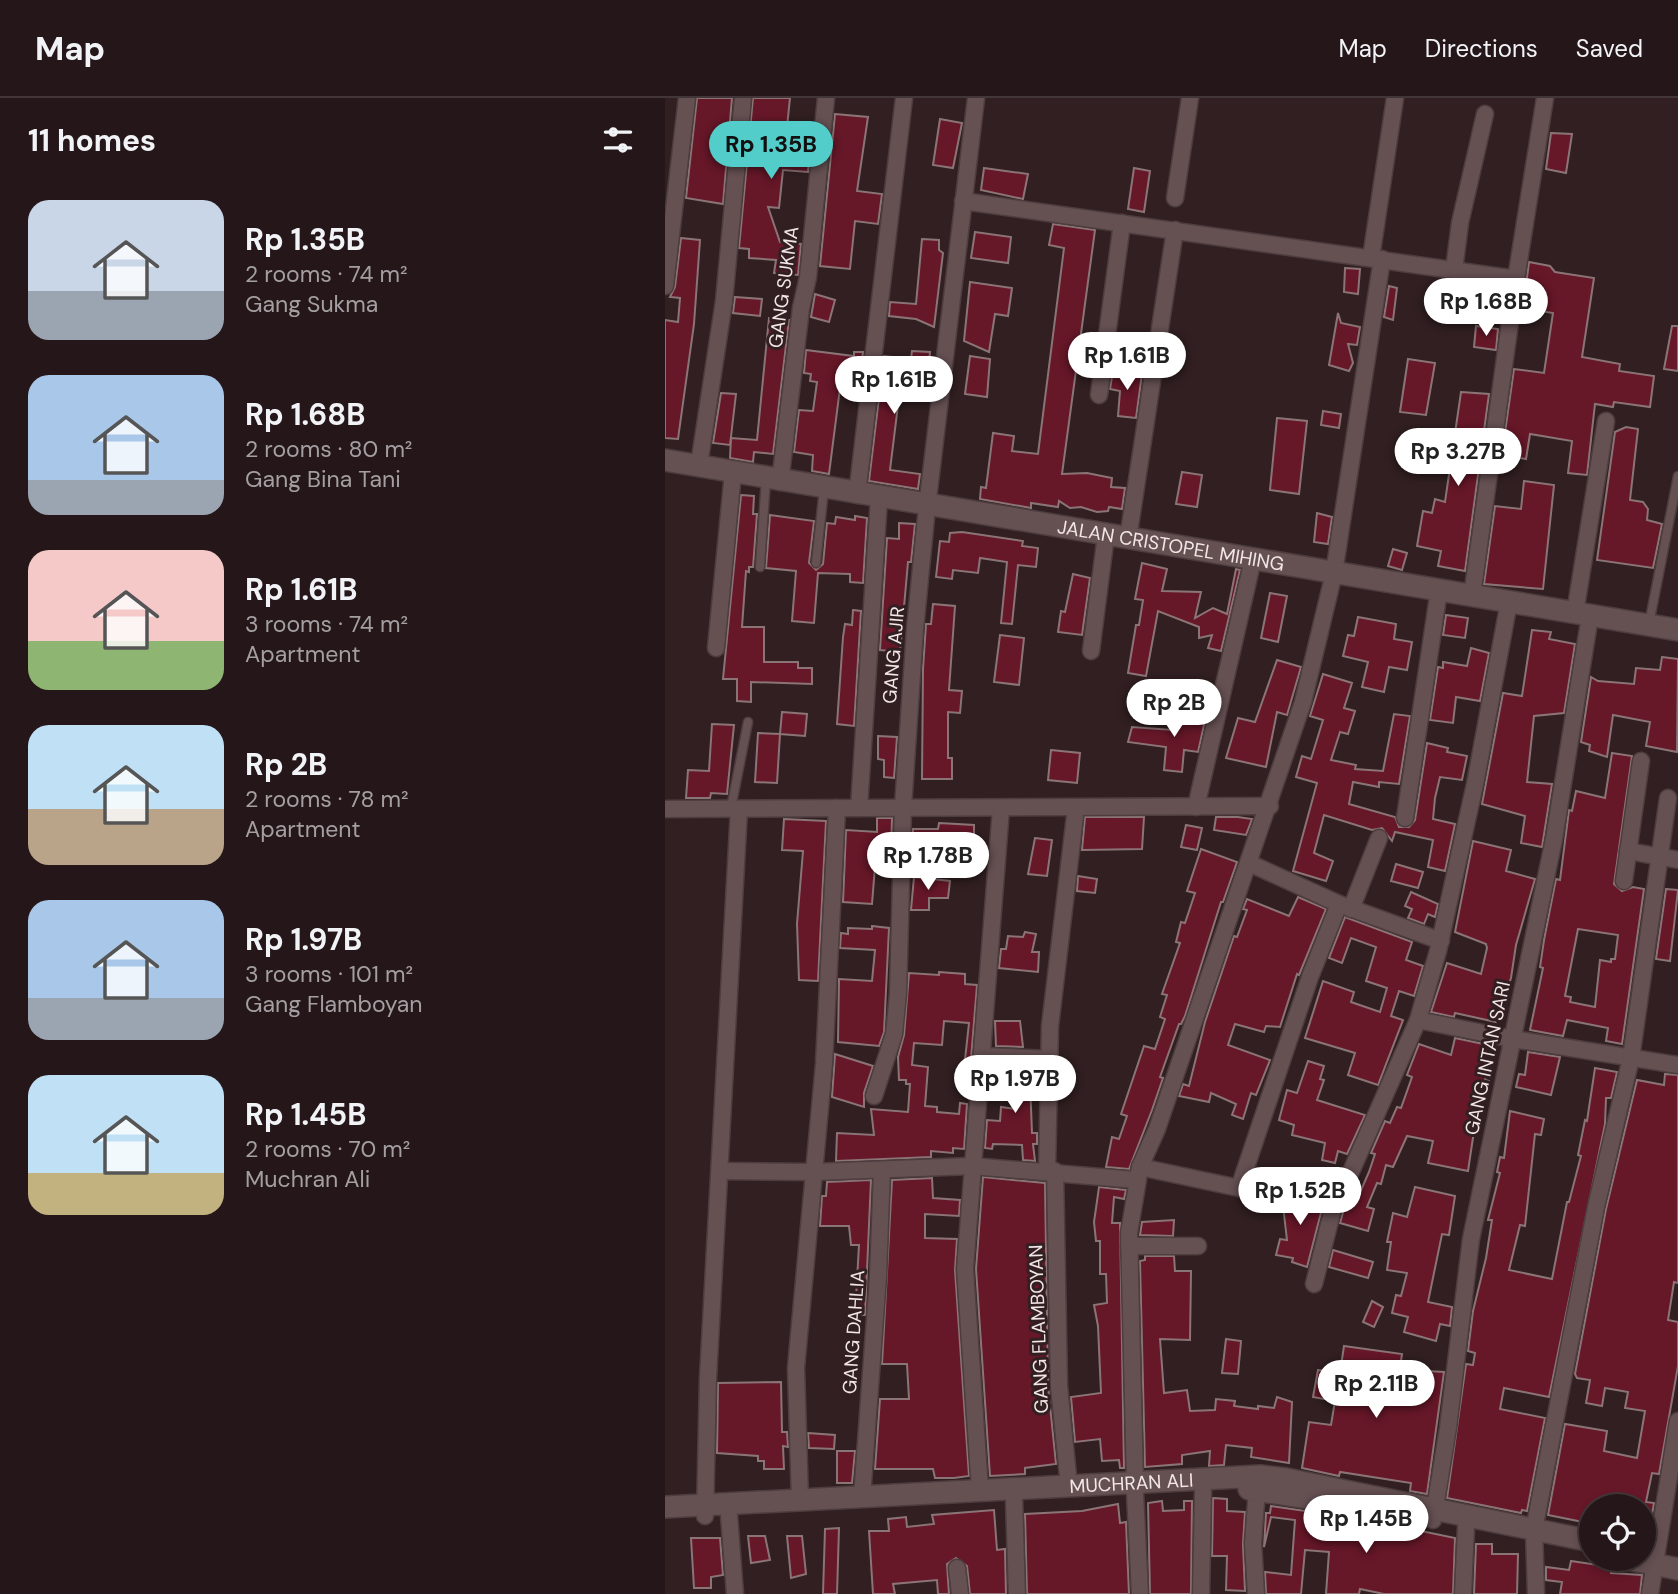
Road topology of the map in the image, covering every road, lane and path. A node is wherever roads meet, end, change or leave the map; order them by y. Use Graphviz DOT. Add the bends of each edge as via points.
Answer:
graph roads {
  1 [pos="687,98"];
  2 [pos="743,98"];
  3 [pos="826,98"];
  4 [pos="904,98"];
  5 [pos="976,98"];
  6 [pos="1190,98"];
  7 [pos="1395,98"];
  8 [pos="1545,98"];
  9 [pos="1485,114"];
  10 [pos="1175,198"];
  11 [pos="963,201"];
  12 [pos="1122,223"];
  13 [pos="1175,230"];
  14 [pos="1376,259"];
  15 [pos="1454,270"];
  16 [pos="1516,279"];
  17 [pos="665,286"];
  18 [pos="1099,395"];
  19 [pos="1606,421"];
  20 [pos="665,460"];
  21 [pos="699,465"];
  22 [pos="733,473"];
  23 [pos="1678,476"];
  24 [pos="773,480"];
  25 [pos="824,489"];
  26 [pos="857,495"];
  27 [pos="879,498"];
  28 [pos="927,507"];
  29 [pos="1106,535"];
  30 [pos="1128,539"];
  31 [pos="1253,559"];
  32 [pos="816,563"];
  33 [pos="760,567"];
  34 [pos="1335,573"];
  35 [pos="1439,590"];
  36 [pos="1472,596"];
  37 [pos="1509,602"];
  38 [pos="1583,614"];
  39 [pos="1649,625"];
  40 [pos="1678,630"];
  41 [pos="716,648"];
  42 [pos="1091,650"];
  43 [pos="748,722"];
  44 [pos="1641,761"];
  45 [pos="1668,798"];
  46 [pos="1270,806"];
  47 [pos="903,807"];
  48 [pos="1196,807"];
  49 [pos="837,808"];
  50 [pos="859,808"];
  51 [pos="1001,808"];
  52 [pos="1076,808"];
  53 [pos="735,809"];
  54 [pos="665,813"];
  55 [pos="1405,818"];
  56 [pos="1379,838"];
  57 [pos="1628,851"];
  58 [pos="1659,856"];
  59 [pos="1678,860"];
  60 [pos="1249,863"];
  61 [pos="1624,881"];
  62 [pos="1345,907"];
  63 [pos="1441,942"];
  64 [pos="1418,1020"];
  65 [pos="1513,1039"];
  66 [pos="982,1056"];
  67 [pos="1631,1058"];
  68 [pos="1049,1059"];
  69 [pos="1678,1065"];
  70 [pos="874,1096"];
  71 [pos="972,1166"];
  72 [pos="882,1170"];
  73 [pos="721,1171"];
  74 [pos="814,1171"];
  75 [pos="1051,1171"];
  76 [pos="1138,1173"];
  77 [pos="1339,1185"];
  78 [pos="1239,1188"];
  79 [pos="1129,1245"];
  80 [pos="1198,1246"];
  81 [pos="1314,1284"];
  82 [pos="1678,1421"];
  83 [pos="1069,1486"];
  84 [pos="1135,1488"];
  85 [pos="1257,1489"];
  86 [pos="980,1490"];
  87 [pos="1203,1490"];
  88 [pos="862,1497"];
  89 [pos="1014,1498"];
  90 [pos="800,1500"];
  91 [pos="665,1507"];
  92 [pos="705,1510"];
  93 [pos="729,1515"];
  94 [pos="1434,1515"];
  95 [pos="665,1518"];
  96 [pos="1466,1527"];
  97 [pos="1534,1534"];
  98 [pos="1579,1540"];
  99 [pos="1579,1548"];
  100 [pos="1659,1557"];
  101 [pos="957,1568"];
  102 [pos="1678,1569"];
  103 [pos="735,1594"];
  104 [pos="960,1594"];
  105 [pos="1017,1594"];
  106 [pos="1140,1594"];
  107 [pos="1201,1594"];
  108 [pos="1256,1594"];
  109 [pos="1463,1594"];
  110 [pos="1537,1594"];
  111 [pos="1650,1594"];
  1 -- 17 [label="street"];
  2 -- 21 [label="street" via="724,301"];
  3 -- 24 [label="street, GANG SUKMA" via="808,277"];
  4 -- 26 [label="street"];
  5 -- 11 [label="street, GANG AJIR"];
  6 -- 10 [label="street"];
  7 -- 14 [label="street"];
  8 -- 16 [label="street"];
  9 -- 15 [label="street"];
  11 -- 12 [label="street"];
  11 -- 28 [label="street, GANG AJIR"];
  12 -- 13 [label="street"];
  12 -- 18 [label="street"];
  13 -- 14 [label="street"];
  13 -- 30 [label="street"];
  14 -- 15 [label="street"];
  14 -- 34 [label="street"];
  15 -- 16 [label="street"];
  16 -- 36 [label="street"];
  19 -- 38 [label="street, GANG INTAN SARI"];
  20 -- 21 [label="street, JALAN CRISTOPEL MIHING"];
  21 -- 22 [label="street, JALAN CRISTOPEL MIHING"];
  22 -- 24 [label="street, JALAN CRISTOPEL MIHING"];
  22 -- 41 [label="street"];
  23 -- 39 [label="lane"];
  24 -- 25 [label="street, JALAN CRISTOPEL MIHING"];
  24 -- 33 [label="lane"];
  25 -- 26 [label="street, JALAN CRISTOPEL MIHING"];
  25 -- 32 [label="lane"];
  26 -- 27 [label="street, JALAN CRISTOPEL MIHING"];
  27 -- 28 [label="street, JALAN CRISTOPEL MIHING"];
  27 -- 50 [label="street"];
  28 -- 29 [label="street, JALAN CRISTOPEL MIHING"];
  28 -- 47 [label="street, GANG AJIR"];
  29 -- 30 [label="street, JALAN CRISTOPEL MIHING"];
  29 -- 42 [label="street"];
  30 -- 31 [label="street, JALAN CRISTOPEL MIHING"];
  31 -- 34 [label="street, JALAN CRISTOPEL MIHING"];
  31 -- 48 [label="street"];
  34 -- 35 [label="street, JALAN CRISTOPEL MIHING"];
  34 -- 46 [label="street" via="1303,702"];
  35 -- 36 [label="street, JALAN CRISTOPEL MIHING"];
  35 -- 55 [label="street"];
  36 -- 37 [label="street, JALAN CRISTOPEL MIHING"];
  37 -- 38 [label="street, JALAN CRISTOPEL MIHING"];
  37 -- 63 [label="street"];
  38 -- 39 [label="street, JALAN CRISTOPEL MIHING"];
  38 -- 65 [label="street, GANG INTAN SARI" via="1553,839"];
  39 -- 40 [label="street, JALAN CRISTOPEL MIHING"];
  43 -- 53 [label="lane"];
  44 -- 57 [label="street"];
  45 -- 58 [label="street"];
  46 -- 48 [label="street"];
  46 -- 60 [label="street"];
  47 -- 50 [label="street"];
  47 -- 51 [label="street"];
  47 -- 70 [label="street, GANG AJIR" via="894,1034"];
  48 -- 52 [label="street"];
  49 -- 50 [label="street"];
  49 -- 53 [label="street"];
  49 -- 74 [label="street"];
  51 -- 52 [label="street"];
  51 -- 66 [label="street"];
  52 -- 68 [label="street, GANG FLAMBOYAN"];
  53 -- 54 [label="street"];
  53 -- 73 [label="street"];
  56 -- 62 [label="street"];
  57 -- 58 [label="street"];
  57 -- 61 [label="street"];
  58 -- 59 [label="street"];
  58 -- 67 [label="street"];
  60 -- 62 [label="street"];
  60 -- 76 [label="street"];
  62 -- 63 [label="street"];
  62 -- 78 [label="street" via="1310,977"];
  63 -- 64 [label="street"];
  64 -- 65 [label="street"];
  64 -- 77 [label="street" via="1348,1178"];
  65 -- 67 [label="street"];
  65 -- 94 [label="street, GANG INTAN SARI" via="1469,1251"];
  66 -- 68 [label="street"];
  66 -- 71 [label="street"];
  67 -- 69 [label="street"];
  67 -- 97 [label="street" via="1596,1207"];
  68 -- 75 [label="street, GANG FLAMBOYAN"];
  71 -- 72 [label="street"];
  71 -- 75 [label="street"];
  71 -- 86 [label="street" via="965,1291"];
  72 -- 74 [label="street"];
  72 -- 88 [label="street, GANG DAHLIA"];
  73 -- 74 [label="street"];
  73 -- 92 [label="street"];
  74 -- 90 [label="street" via="796,1368"];
  75 -- 76 [label="street"];
  75 -- 83 [label="street, GANG FLAMBOYAN" via="1059,1395"];
  76 -- 78 [label="street"];
  76 -- 79 [label="street"];
  77 -- 78 [label="street" via="1313,1177"];
  77 -- 81 [label="street"];
  79 -- 80 [label="street"];
  79 -- 84 [label="street"];
  82 -- 100 [label="street"];
  83 -- 84 [label="street, MUCHRAN ALI"];
  83 -- 86 [label="street, MUCHRAN ALI"];
  84 -- 87 [label="street, MUCHRAN ALI"];
  84 -- 89 [label="street, MUCHRAN ALI"];
  84 -- 94 [label="street, MUCHRAN ALI" via="1268,1477"];
  84 -- 106 [label="street"];
  85 -- 87 [label="street, MUCHRAN ALI"];
  85 -- 94 [label="street, MUCHRAN ALI"];
  85 -- 108 [label="street"];
  86 -- 88 [label="street, MUCHRAN ALI"];
  87 -- 107 [label="street"];
  88 -- 90 [label="street, MUCHRAN ALI"];
  89 -- 93 [label="street, MUCHRAN ALI"];
  89 -- 105 [label="street"];
  90 -- 92 [label="street, MUCHRAN ALI"];
  91 -- 92 [label="street, MUCHRAN ALI"];
  92 -- 93 [label="street, MUCHRAN ALI"];
  92 -- 95 [label="street, MUCHRAN ALI"];
  93 -- 103 [label="street"];
  94 -- 96 [label="street, MUCHRAN ALI"];
  94 -- 97 [label="street, MUCHRAN ALI"];
  96 -- 97 [label="street, MUCHRAN ALI"];
  96 -- 109 [label="street"];
  97 -- 98 [label="street, MUCHRAN ALI"];
  97 -- 99 [label="street, MUCHRAN ALI"];
  97 -- 110 [label="street"];
  100 -- 102 [label="street"];
  100 -- 111 [label="street"];
  101 -- 104 [label="street"];
}
